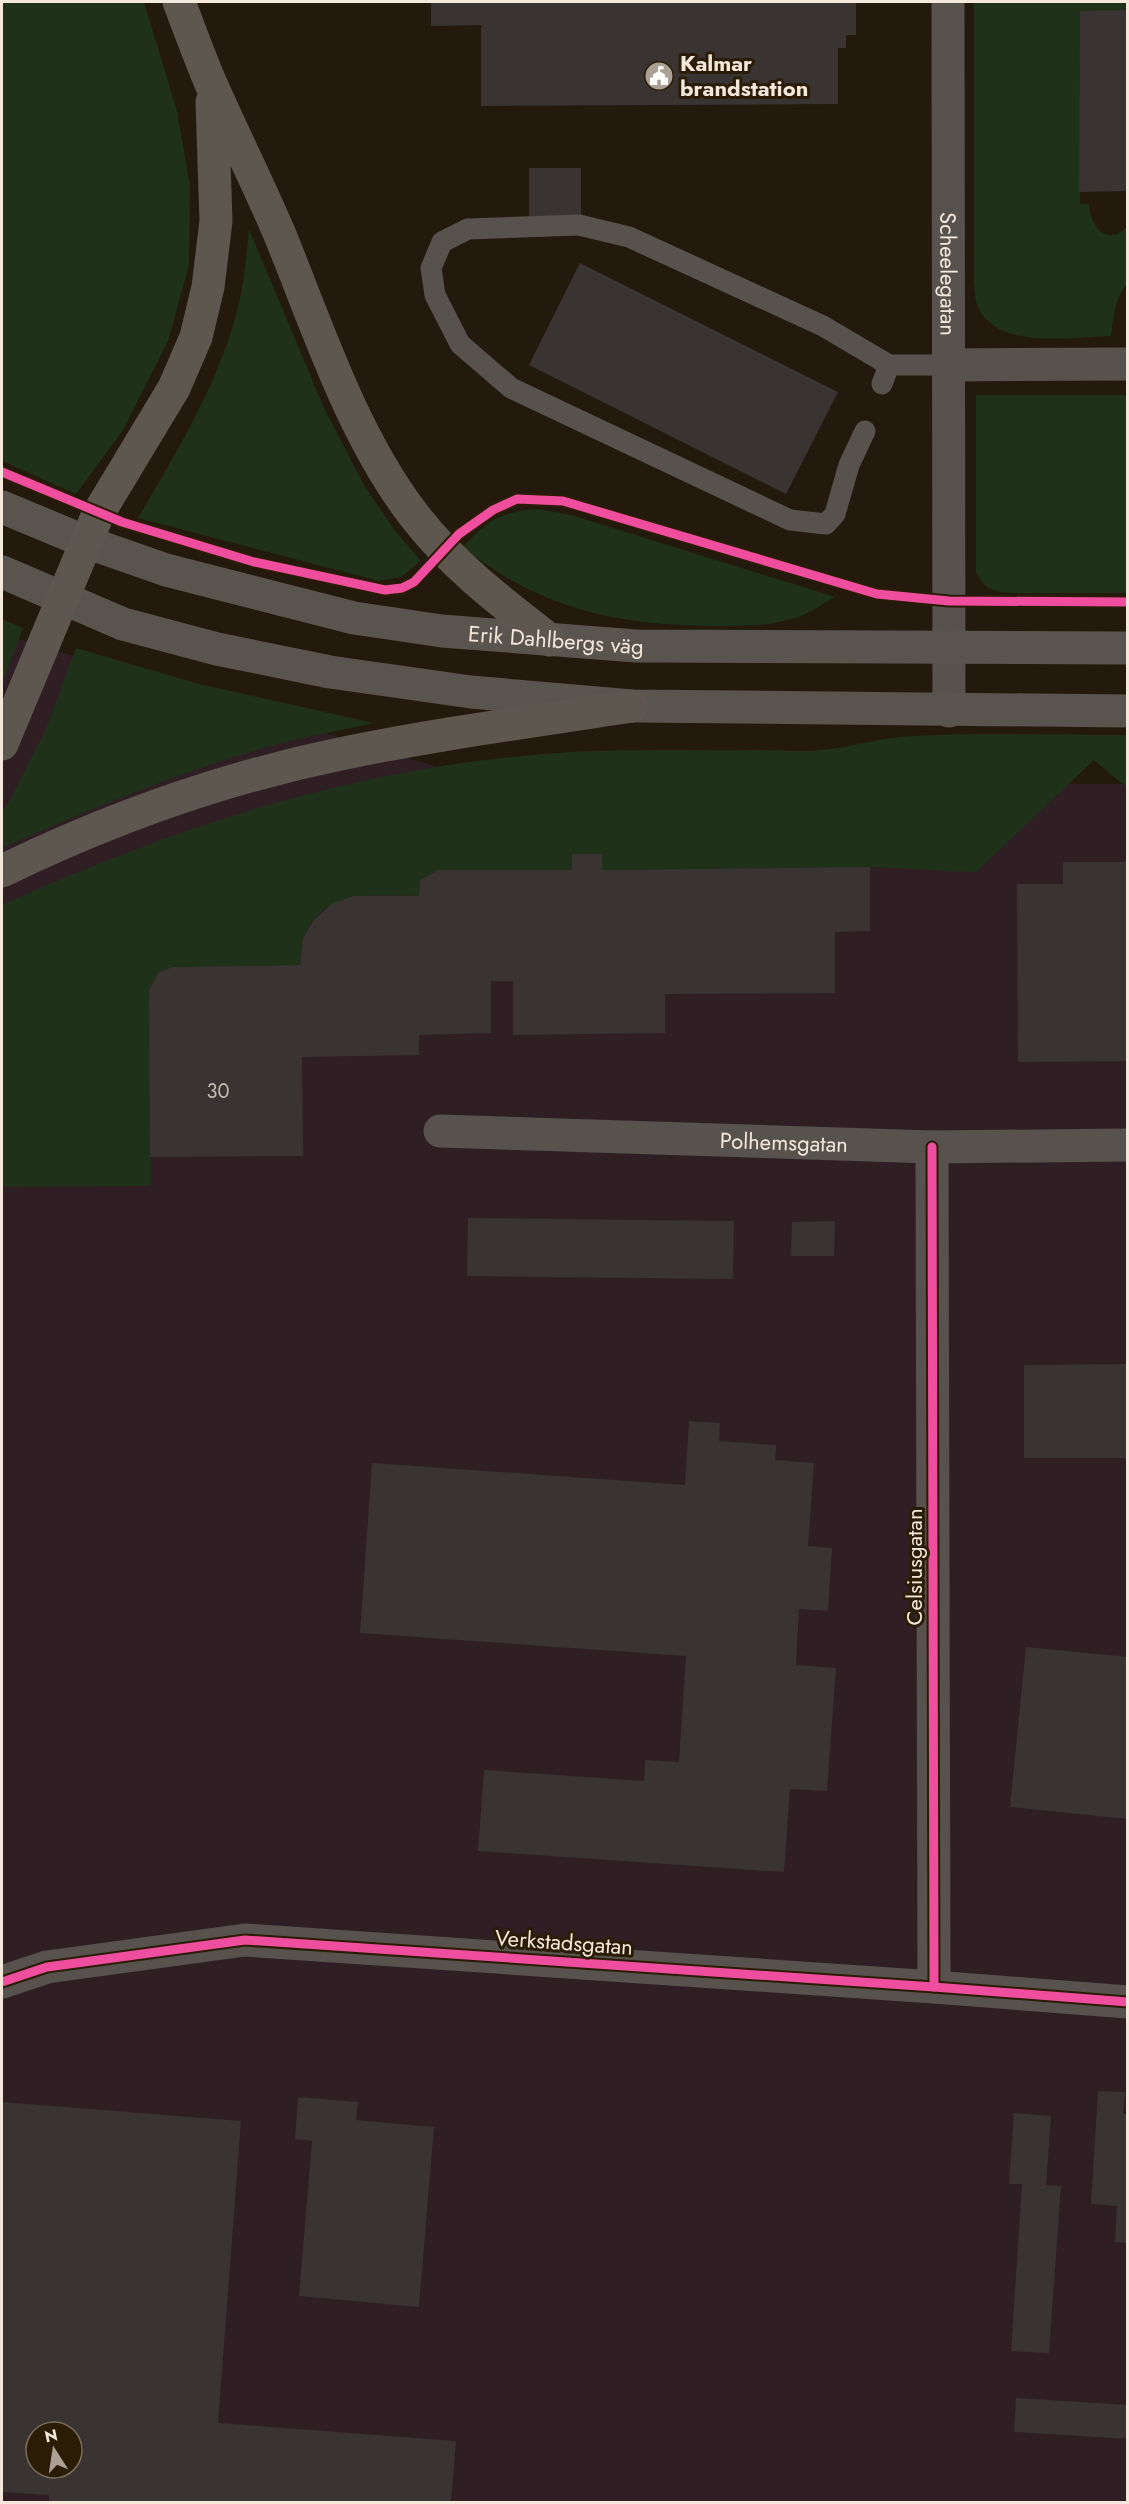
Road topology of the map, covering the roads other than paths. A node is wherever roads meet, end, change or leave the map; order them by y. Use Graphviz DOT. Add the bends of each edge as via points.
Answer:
graph roads {
  1 [pos="179,2"];
  2 [pos="948,2"];
  3 [pos="211,85"];
  4 [pos="1128,364"];
  5 [pos="948,365"];
  6 [pos="865,430"];
  7 [pos="2,507"];
  8 [pos="86,542"];
  9 [pos="2,572"];
  10 [pos="61,599"];
  11 [pos="550,640"];
  12 [pos="948,648"];
  13 [pos="1128,648"];
  14 [pos="632,706"];
  15 [pos="949,711"];
  16 [pos="1128,711"];
  17 [pos="2,744"];
  18 [pos="2,871"];
  19 [pos="440,1131"];
  20 [pos="1128,1145"];
  21 [pos="932,1147"];
  22 [pos="2,1982"];
  23 [pos="934,1987"];
  24 [pos="1128,2002"];
  1 -- 3 [label="highway"];
  2 -- 5 [label="street, Scheelegatan"];
  3 -- 8 [label="highway" via="216,221 208,288 196,337 174,388 98,514"];
  3 -- 11 [label="highway" via="277,229 347,398 380,464 413,514 444,550"];
  4 -- 5 [label="street, Scheelegatan"];
  5 -- 6 [label="lane" via="885,375 823,326 629,237 579,225 468,229 442,242 431,268 435,295 460,344 511,388 790,520 826,524 835,514 849,465"];
  5 -- 12 [label="street"];
  7 -- 8 [label="main road, Erik Dahlbergs väg"];
  8 -- 10 [label="highway"];
  8 -- 11 [label="main road, Erik Dahlbergs väg" via="166,570 354,618 442,631"];
  9 -- 10 [label="main road"];
  10 -- 14 [label="main road" via="123,624 216,649 330,672 471,692"];
  10 -- 17 [label="highway"];
  11 -- 12 [label="main road, Erik Dahlbergs väg" via="636,646"];
  12 -- 13 [label="main road, Erik Dahlbergs väg"];
  12 -- 15 [label="street"];
  14 -- 15 [label="main road"];
  14 -- 18 [label="highway" via="339,754 234,780 141,812"];
  15 -- 16 [label="main road"];
  19 -- 21 [label="street, Polhemsgatan"];
  20 -- 21 [label="street, Polhemsgatan"];
  21 -- 23 [label="street, Celsiusgatan"];
  22 -- 23 [label="street, Verkstadsgatan" via="47,1967 245,1940"];
  23 -- 24 [label="street, Verkstadsgatan"];
}
